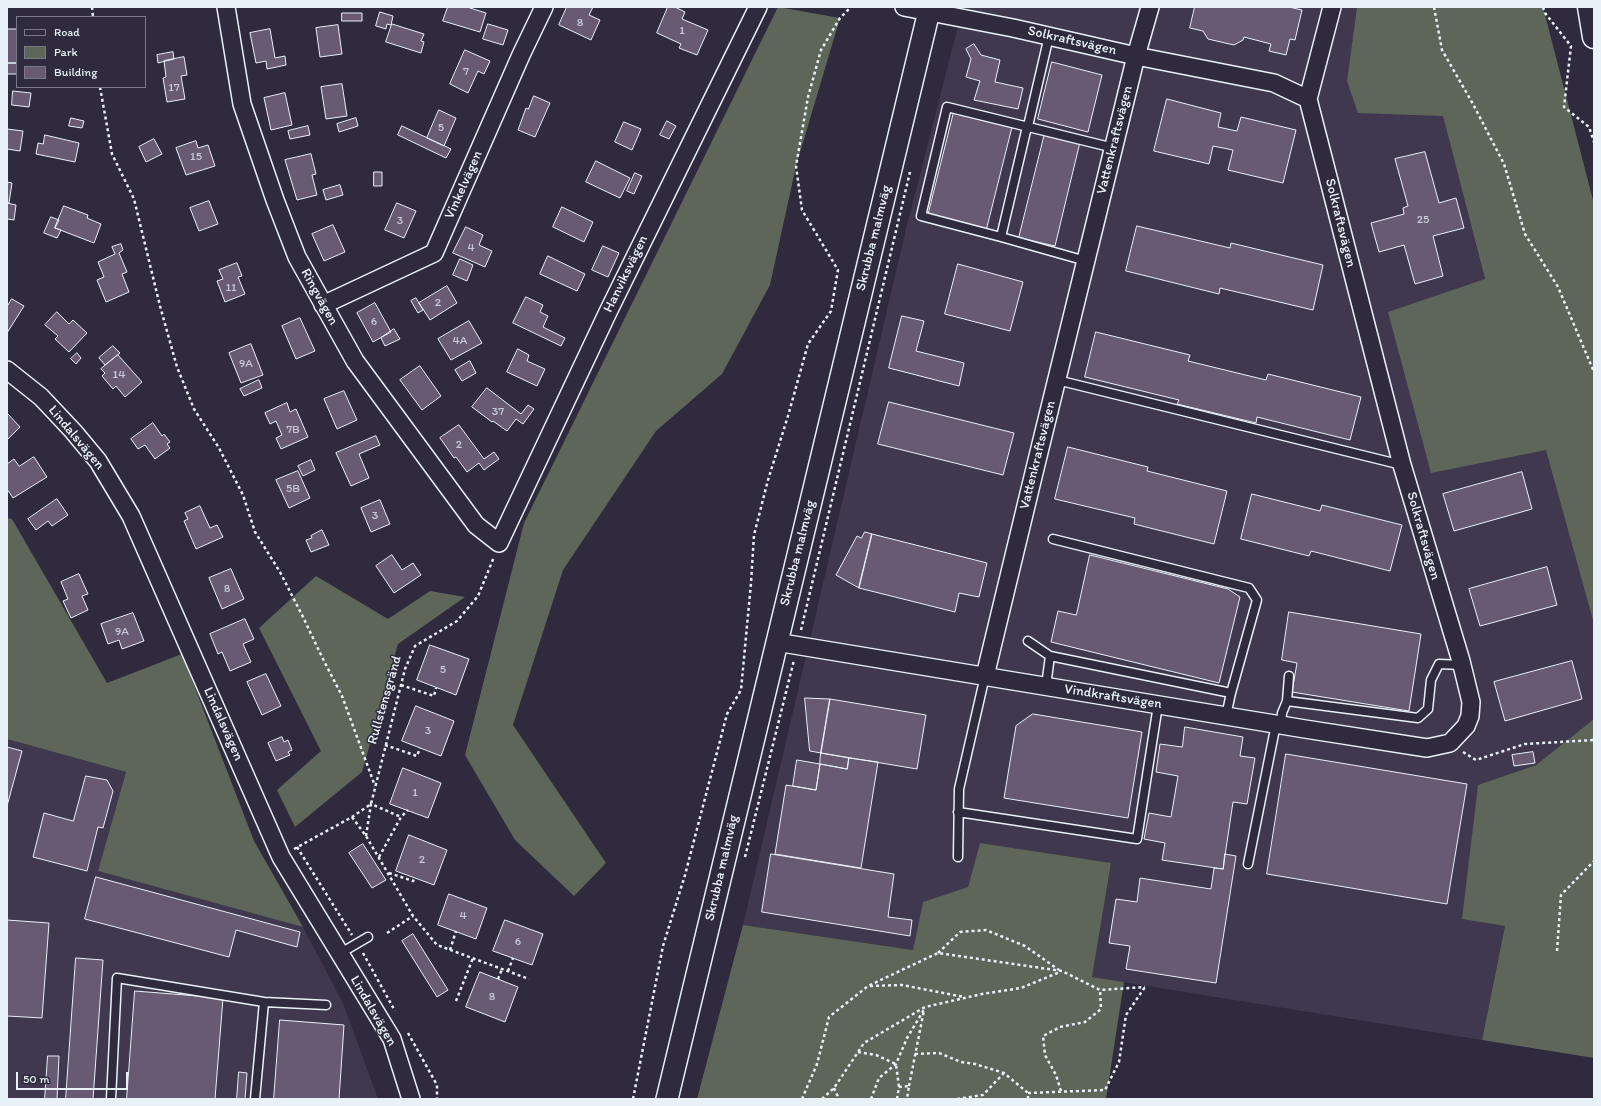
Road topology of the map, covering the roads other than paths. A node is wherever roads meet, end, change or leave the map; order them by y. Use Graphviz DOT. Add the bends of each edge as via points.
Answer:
graph roads {
  1 [pos="226,7"];
  2 [pos="544,7"];
  3 [pos="904,7"];
  4 [pos="1150,7"];
  5 [pos="1332,7"];
  6 [pos="1589,7"];
  7 [pos="753,8"];
  8 [pos="930,10"];
  9 [pos="1049,36"];
  10 [pos="1594,36"];
  11 [pos="1136,56"];
  12 [pos="1308,99"];
  13 [pos="1028,126"];
  14 [pos="1114,148"];
  15 [pos="1001,237"];
  16 [pos="1086,261"];
  17 [pos="323,304"];
  18 [pos="7,370"];
  19 [pos="1057,380"];
  20 [pos="1402,465"];
  21 [pos="1053,539"];
  22 [pos="499,544"];
  23 [pos="1028,641"];
  24 [pos="776,642"];
  25 [pos="1050,656"];
  26 [pos="1462,665"];
  27 [pos="985,676"];
  28 [pos="1289,676"];
  29 [pos="1046,686"];
  30 [pos="1231,693"];
  31 [pos="1287,701"];
  32 [pos="1158,705"];
  33 [pos="1226,716"];
  34 [pos="1278,725"];
  35 [pos="1450,743"];
  36 [pos="958,812"];
  37 [pos="958,857"];
  38 [pos="1248,864"];
  39 [pos="368,937"];
  40 [pos="339,954"];
  41 [pos="264,1002"];
  42 [pos="326,1005"];
  43 [pos="111,1099"];
  44 [pos="255,1099"];
  45 [pos="411,1099"];
  46 [pos="667,1099"];
  1 -- 17 [label="street, Ringvägen" via="242,104 258,153 297,257"];
  2 -- 17 [label="street, Vinkelvägen" via="434,253"];
  3 -- 8 [label="street, Solkraftsvägen"];
  4 -- 11 [label="street, Vattenkraftsvägen"];
  5 -- 12 [label="street"];
  6 -- 10 [label="main road"];
  7 -- 22 [label="street, Hanviksvägen"];
  8 -- 9 [label="street, Solkraftsvägen"];
  8 -- 24 [label="street, Skrubba malmväg"];
  9 -- 11 [label="street, Solkraftsvägen"];
  9 -- 13 [label="lane"];
  11 -- 12 [label="street, Solkraftsvägen" via="1274,83"];
  11 -- 14 [label="street, Vattenkraftsvägen"];
  12 -- 20 [label="street, Solkraftsvägen"];
  13 -- 14 [label="lane"];
  13 -- 15 [label="lane"];
  13 -- 15 [label="lane" via="947,107 921,216"];
  14 -- 16 [label="street, Vattenkraftsvägen"];
  15 -- 16 [label="lane"];
  16 -- 19 [label="street, Vattenkraftsvägen"];
  17 -- 22 [label="street, Ringvägen" via="355,361 472,520"];
  18 -- 40 [label="street, Lindalsvägen" via="41,397 73,431 98,461 131,516 281,857"];
  19 -- 20 [label="lane"];
  19 -- 27 [label="street, Vattenkraftsvägen"];
  20 -- 26 [label="street, Solkraftsvägen"];
  21 -- 30 [label="lane" via="1249,588 1257,600"];
  23 -- 25 [label="lane"];
  24 -- 27 [label="street, Vindkraftsvägen"];
  24 -- 46 [label="street, Skrubba malmväg"];
  25 -- 29 [label="lane"];
  25 -- 30 [label="lane"];
  26 -- 31 [label="lane" via="1439,664 1431,680 1428,710 1418,718"];
  26 -- 35 [label="street, Solkraftsvägen" via="1471,702 1470,716 1466,726"];
  27 -- 29 [label="street, Vindkraftsvägen"];
  27 -- 36 [label="lane, Vattenkraftsvägen" via="959,789"];
  28 -- 31 [label="lane"];
  29 -- 32 [label="street, Vindkraftsvägen"];
  30 -- 33 [label="lane"];
  31 -- 34 [label="lane"];
  32 -- 33 [label="street, Vindkraftsvägen"];
  32 -- 36 [label="lane" via="1137,839"];
  33 -- 34 [label="street, Vindkraftsvägen"];
  34 -- 35 [label="street, Vindkraftsvägen" via="1427,748"];
  34 -- 38 [label="lane"];
  36 -- 37 [label="lane, Vattenkraftsvägen"];
  39 -- 40 [label="lane"];
  40 -- 45 [label="street, Lindalsvägen" via="392,1040"];
  41 -- 42 [label="lane"];
  41 -- 43 [label="lane" via="117,978"];
  41 -- 44 [label="lane"];
}
